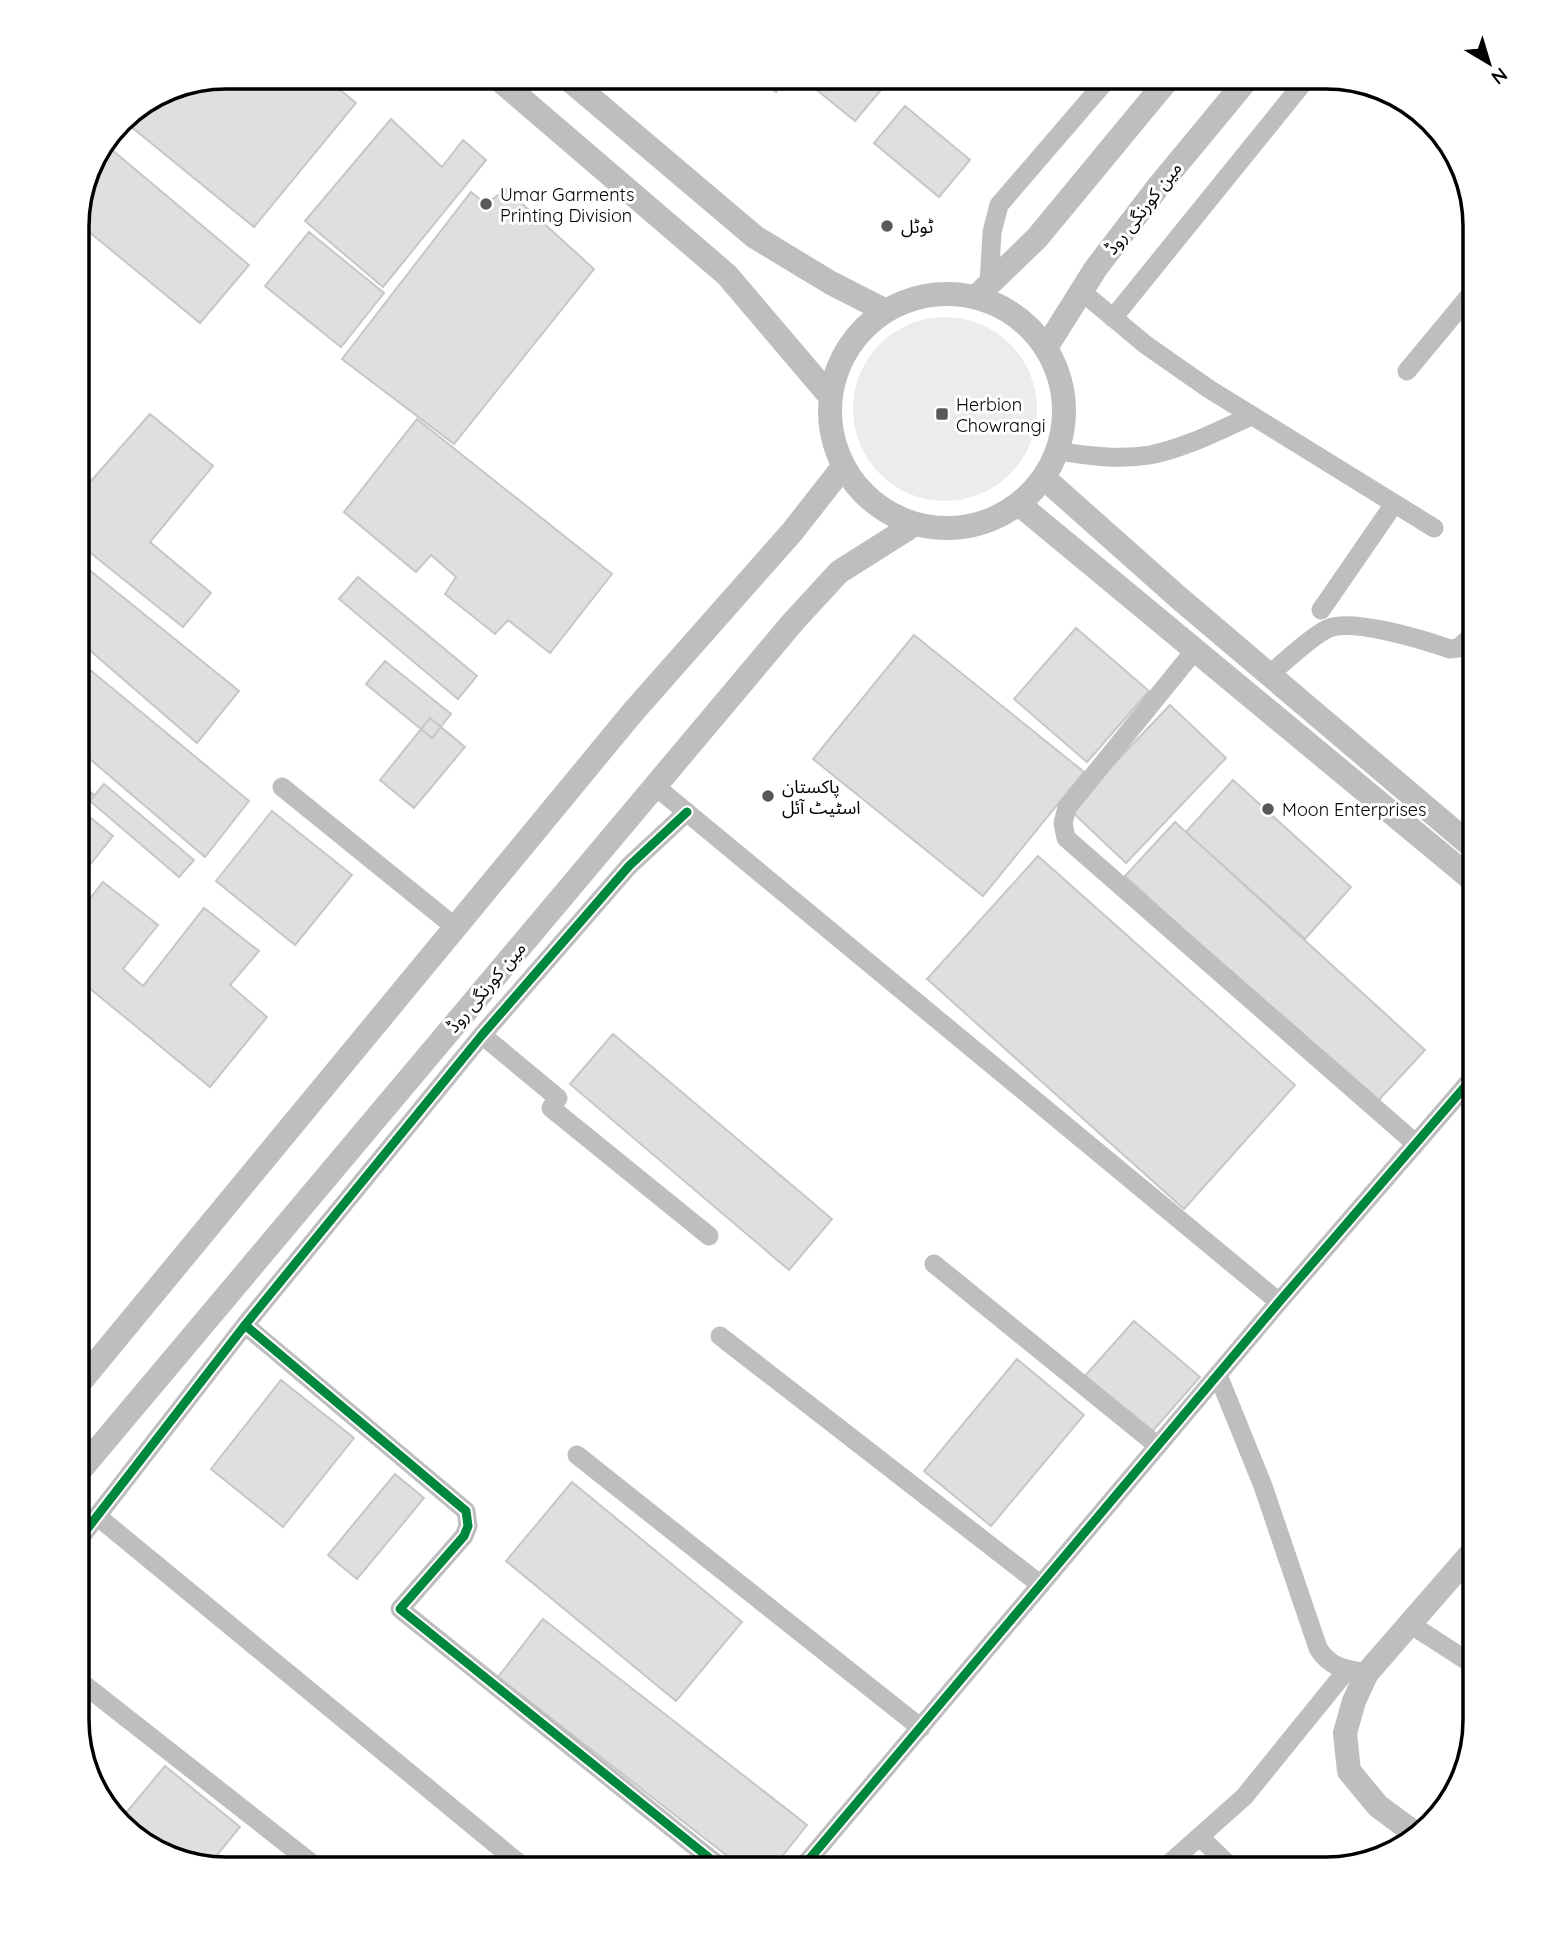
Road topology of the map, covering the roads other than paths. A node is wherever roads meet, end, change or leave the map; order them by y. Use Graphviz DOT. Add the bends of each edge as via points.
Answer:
graph roads {
  1 [pos="510,89"];
  2 [pos="581,89"];
  3 [pos="1098,90"];
  4 [pos="1159,90"];
  5 [pos="1238,90"];
  6 [pos="1297,90"];
  7 [pos="983,290"];
  8 [pos="1082,291"];
  9 [pos="1463,303"];
  10 [pos="884,310"];
  11 [pos="1113,317"];
  12 [pos="1047,346"];
  13 [pos="1407,371"];
  14 [pos="829,395"];
  15 [pos="1251,416"];
  16 [pos="1058,451"];
  17 [pos="843,467"];
  18 [pos="1044,478"];
  19 [pos="1394,504"];
  20 [pos="1020,505"];
  21 [pos="915,524"];
  22 [pos="1434,528"];
  23 [pos="1321,610"];
  24 [pos="1463,644"];
  25 [pos="1195,650"];
  26 [pos="1270,674"];
  27 [pos="655,786"];
  28 [pos="282,787"];
  29 [pos="687,813"];
  30 [pos="1463,839"];
  31 [pos="1463,872"];
  32 [pos="455,927"];
  33 [pos="482,1035"];
  34 [pos="1463,1089"];
  35 [pos="1415,1143"];
  36 [pos="709,1236"];
  37 [pos="934,1264"];
  38 [pos="1279,1302"];
  39 [pos="245,1325"];
  40 [pos="720,1336"];
  41 [pos="89,1371"];
  42 [pos="1218,1375"];
  43 [pos="1158,1446"];
  44 [pos="577,1455"];
  45 [pos="89,1460"];
  46 [pos="97,1516"];
  47 [pos="89,1526"];
  48 [pos="1463,1563"];
  49 [pos="1041,1585"];
  50 [pos="1410,1624"];
  51 [pos="1463,1658"];
  52 [pos="1357,1671"];
  53 [pos="89,1688"];
  54 [pos="921,1728"];
  55 [pos="1409,1829"];
  56 [pos="1200,1837"];
  57 [pos="304,1857"];
  58 [pos="511,1857"];
  59 [pos="708,1857"];
  60 [pos="811,1857"];
  61 [pos="1177,1857"];
  62 [pos="1221,1857"];
  1 -- 14 [label="main road" via="727,275"];
  2 -- 10 [label="main road" via="755,237"];
  3 -- 7 [label="street" via="999,205"];
  4 -- 7 [label="main road" via="1037,238"];
  5 -- 8 [label="main road, مین کورنگی روڈ" via="1158,187"];
  6 -- 11 [label="street"];
  7 -- 10 [label="main road" via="929,293"];
  7 -- 12 [label="main road" via="1017,314"];
  8 -- 11 [label="street"];
  8 -- 12 [label="main road, مین کورنگی روڈ"];
  9 -- 13 [label="street"];
  10 -- 14 [label="main road" via="847,346"];
  11 -- 15 [label="street"];
  12 -- 16 [label="main road" via="1062,383 1064,423"];
  14 -- 17 [label="main road" via="831,432"];
  15 -- 16 [label="street" via="1199,440 1149,455 1095,457"];
  15 -- 19 [label="street"];
  16 -- 18 [label="main road"];
  17 -- 21 [label="main road" via="873,503"];
  17 -- 32 [label="main road"];
  18 -- 20 [label="main road"];
  18 -- 26 [label="main road"];
  19 -- 22 [label="street"];
  19 -- 23 [label="street"];
  20 -- 21 [label="main road" via="976,524 945,528"];
  20 -- 25 [label="main road"];
  21 -- 27 [label="main road, مین کورنگی روڈ" via="839,572"];
  24 -- 26 [label="street" via="1450,649 1345,625 1327,629"];
  25 -- 31 [label="main road"];
  25 -- 35 [label="street" via="1067,808 1066,838"];
  26 -- 30 [label="main road"];
  27 -- 29 [label="street"];
  27 -- 45 [label="main road, مین کورنگی روڈ"];
  28 -- 32 [label="street"];
  29 -- 33 [label="street" via="629,866"];
  29 -- 38 [label="street"];
  32 -- 41 [label="main road"];
  33 -- 36 [label="street" via="558,1098 551,1108"];
  33 -- 39 [label="street"];
  34 -- 35 [label="street"];
  35 -- 38 [label="street"];
  37 -- 43 [label="street"];
  38 -- 42 [label="street"];
  39 -- 46 [label="street"];
  39 -- 59 [label="street" via="466,1511 464,1536 400,1609"];
  40 -- 49 [label="street"];
  42 -- 43 [label="street"];
  42 -- 52 [label="street" via="1263,1486 1318,1648 1338,1668"];
  43 -- 49 [label="street"];
  44 -- 54 [label="street"];
  46 -- 47 [label="street"];
  46 -- 58 [label="street"];
  48 -- 50 [label="main road"];
  49 -- 54 [label="street"];
  50 -- 51 [label="street"];
  50 -- 52 [label="main road"];
  52 -- 55 [label="main road" via="1345,1733 1349,1771 1378,1806"];
  52 -- 56 [label="street" via="1244,1797"];
  53 -- 57 [label="street"];
  54 -- 60 [label="street"];
  56 -- 61 [label="street"];
  56 -- 62 [label="street"];
}
